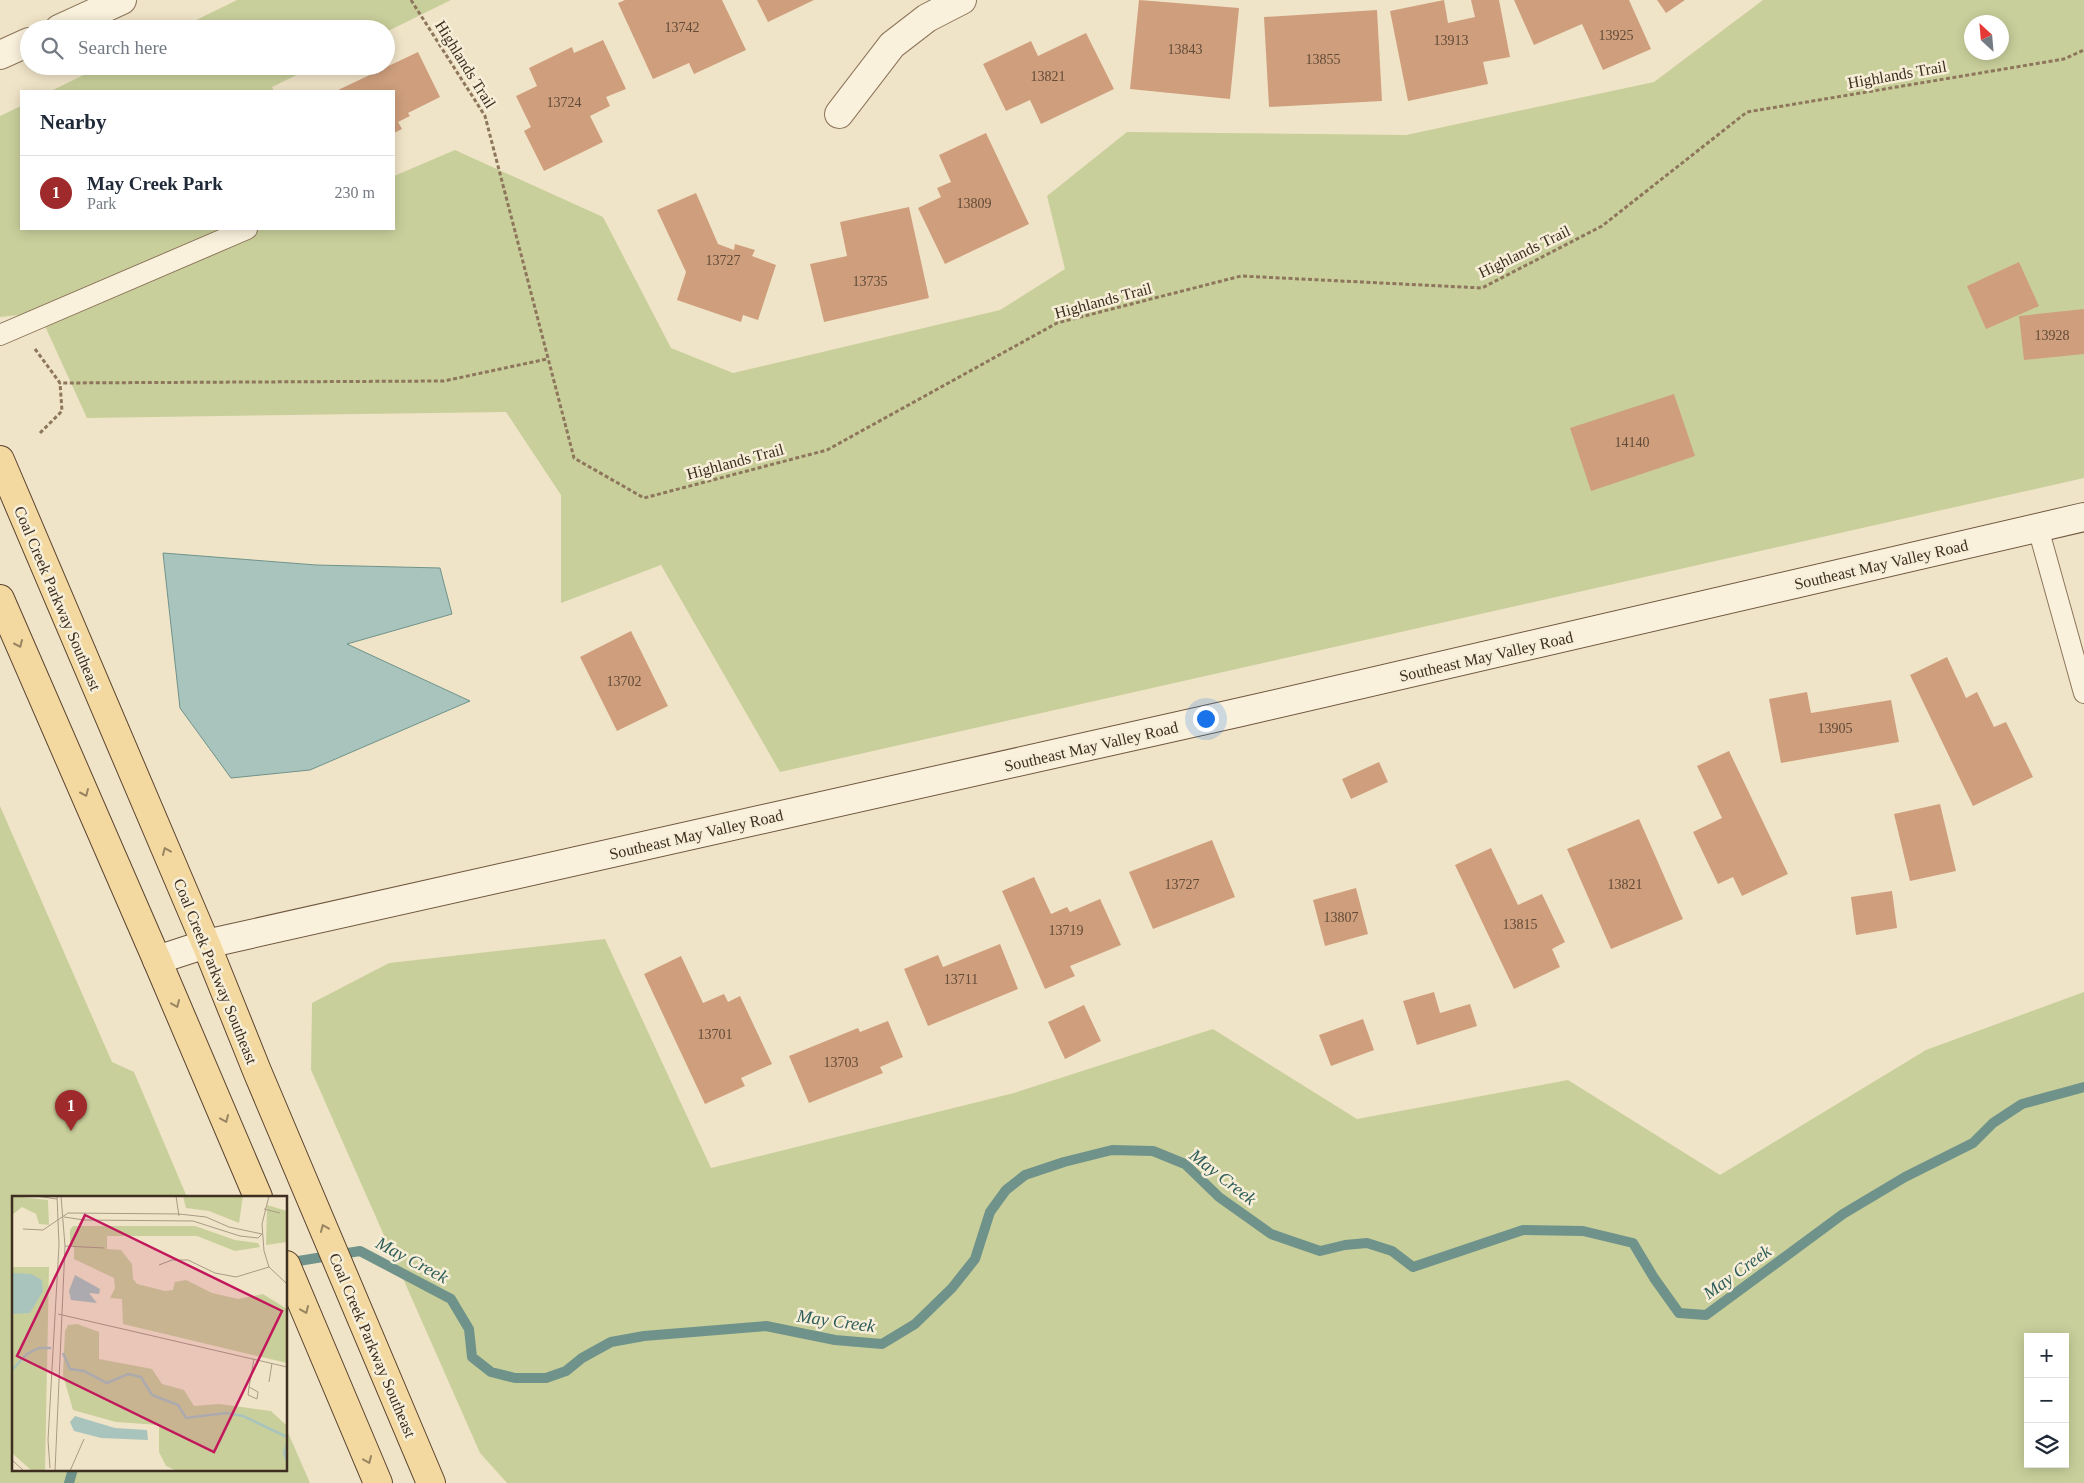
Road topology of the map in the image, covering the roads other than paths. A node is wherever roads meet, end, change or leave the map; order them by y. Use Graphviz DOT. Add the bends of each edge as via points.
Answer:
graph roads {
  1 [pos="122,0"];
  2 [pos="962,0"];
  3 [pos="79,20"];
  4 [pos="20,46"];
  5 [pos="0,55"];
  6 [pos="839,114"];
  7 [pos="245,230"];
  8 [pos="0,336"];
  9 [pos="0,460"];
  10 [pos="2084,517"];
  11 [pos="2038,528"];
  12 [pos="0,599"];
  13 [pos="2084,693"];
  14 [pos="206,944"];
  15 [pos="157,960"];
  16 [pos="258,1196"];
  17 [pos="288,1270"];
  18 [pos="378,1483"];
  19 [pos="431,1483"];
  1 -- 3 [label="street"];
  2 -- 6 [label="street" via="928,18 892,44"];
  4 -- 5 [label="street"];
  7 -- 8 [label="lane"];
  14 -- 9 [label="main road, Coal Creek Parkway Southeast, one-way"];
  10 -- 11 [label="street, Southeast May Valley Road"];
  11 -- 13 [label="lane"];
  11 -- 14 [label="street, Southeast May Valley Road" via="1251,710"];
  12 -- 15 [label="main road, one-way"];
  14 -- 15 [label="street, Southeast May Valley Road"];
  19 -- 14 [label="main road, Coal Creek Parkway Southeast, one-way"];
  15 -- 16 [label="main road, one-way"];
  17 -- 18 [label="main road, one-way"];
}
